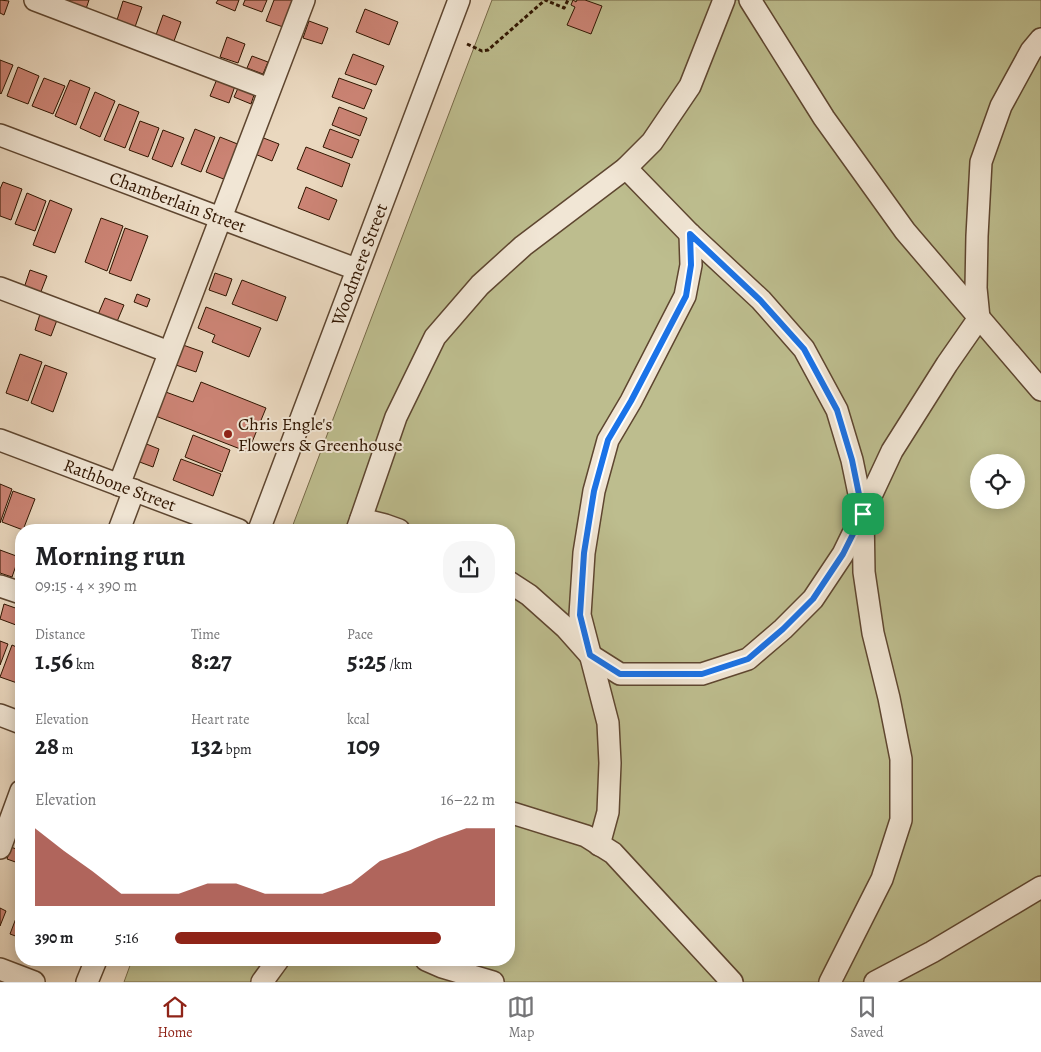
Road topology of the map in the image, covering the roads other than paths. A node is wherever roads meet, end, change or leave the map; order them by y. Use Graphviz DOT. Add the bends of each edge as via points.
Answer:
graph roads {
  1 [pos="35,0"];
  2 [pos="304,0"];
  3 [pos="724,0"];
  4 [pos="750,0"];
  5 [pos="451,2"];
  6 [pos="1041,39"];
  7 [pos="269,89"];
  8 [pos="0,135"];
  9 [pos="626,168"];
  10 [pos="220,218"];
  11 [pos="690,234"];
  12 [pos="356,269"];
  13 [pos="0,288"];
  14 [pos="979,318"];
  15 [pos="169,352"];
  16 [pos="1041,390"];
  17 [pos="0,440"];
  18 [pos="126,487"];
  19 [pos="863,514"];
  20 [pos="120,524"];
  21 [pos="223,524"];
  22 [pos="261,524"];
  23 [pos="359,524"];
  24 [pos="0,586"];
  25 [pos="515,586"];
  26 [pos="15,591"];
  27 [pos="590,655"];
  28 [pos="0,715"];
  29 [pos="15,721"];
  30 [pos="15,807"];
  31 [pos="515,814"];
  32 [pos="1,844"];
  33 [pos="599,845"];
  34 [pos="1041,887"];
  35 [pos="94,966"];
  36 [pos="274,966"];
  37 [pos="440,966"];
  38 [pos="0,969"];
  39 [pos="34,982"];
  40 [pos="87,982"];
  41 [pos="262,982"];
  42 [pos="492,982"];
  43 [pos="732,982"];
  44 [pos="830,982"];
  45 [pos="875,982"];
  1 -- 7 [label="street"];
  2 -- 7 [label="street"];
  3 -- 9 [label="street" via="690,86 652,142"];
  4 -- 14 [label="street" via="824,118 893,215"];
  5 -- 12 [label="street, Woodmere Street"];
  6 -- 14 [label="street" via="1001,106 981,162 976,253"];
  7 -- 10 [label="street"];
  8 -- 10 [label="street, Chamberlain Street"];
  9 -- 11 [label="street"];
  9 -- 23 [label="street" via="523,246 480,285 435,337 396,417"];
  10 -- 12 [label="street, Chamberlain Street"];
  10 -- 15 [label="street"];
  11 -- 19 [label="street" via="760,300 804,349 837,410"];
  11 -- 27 [label="street" via="691,265 686,296 608,440 594,491 584,553 580,615"];
  12 -- 22 [label="street, Woodmere Street"];
  13 -- 15 [label="street"];
  14 -- 16 [label="street"];
  14 -- 19 [label="street" via="892,451"];
  15 -- 18 [label="street"];
  17 -- 18 [label="street, Rathbone Street"];
  18 -- 20 [label="street"];
  18 -- 21 [label="street, Rathbone Street"];
  19 -- 27 [label="street" via="843,554 813,599 748,659 702,674 620,674"];
  19 -- 44 [label="street" via="864,572 873,633 901,759 901,820 882,878"];
  24 -- 26 [label="street"];
  25 -- 27 [label="street" via="566,628"];
  27 -- 33 [label="street" via="608,723 608,812"];
  28 -- 29 [label="street"];
  30 -- 32 [label="street"];
  31 -- 33 [label="street" via="586,836"];
  33 -- 43 [label="street" via="613,853"];
  34 -- 45 [label="street"];
  35 -- 40 [label="street"];
  36 -- 41 [label="street"];
  37 -- 42 [label="street"];
  38 -- 39 [label="street"];
}
